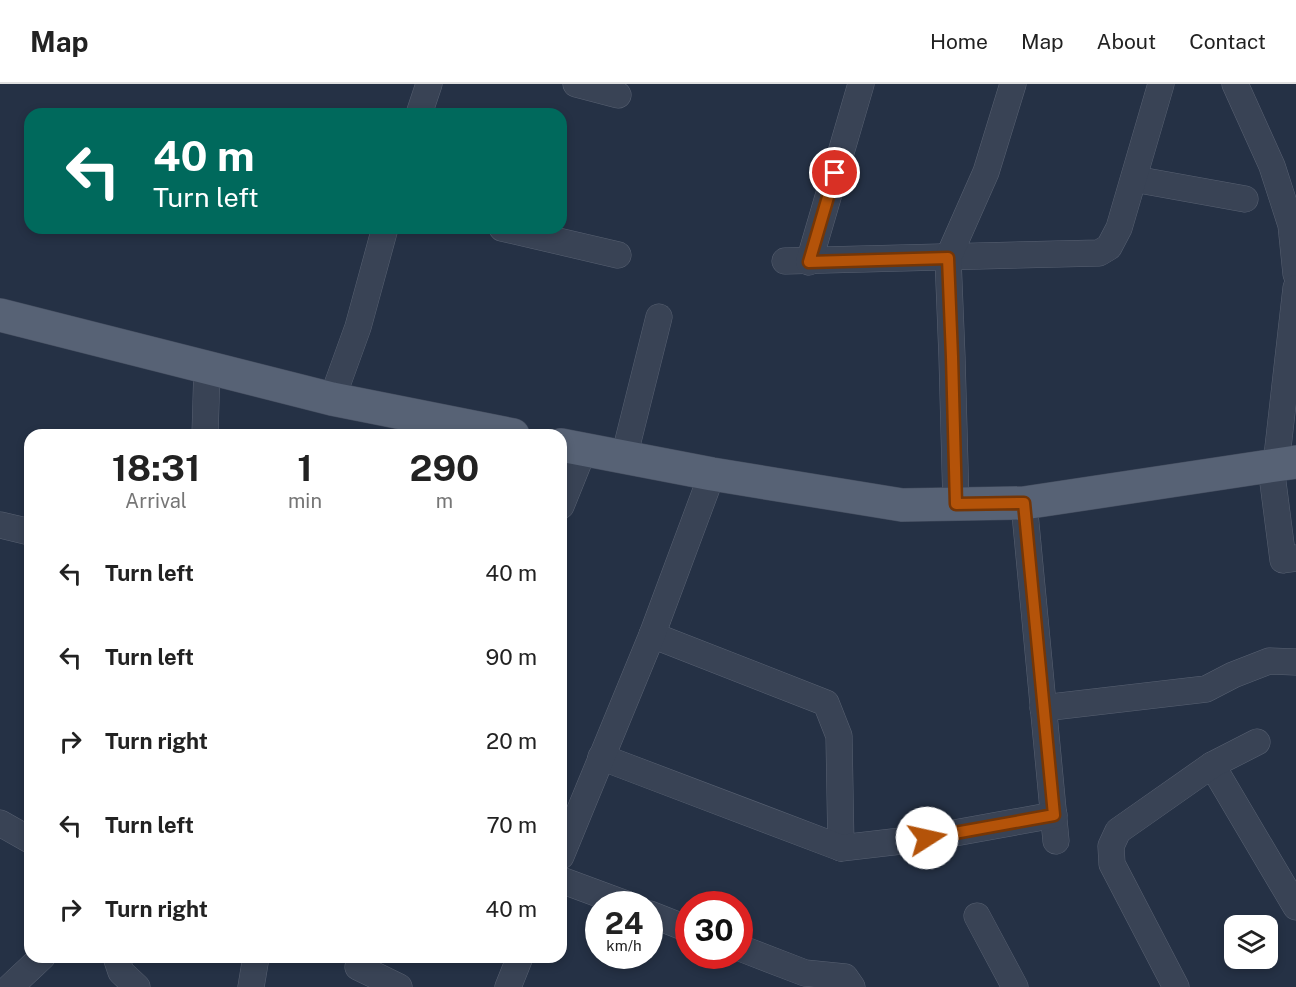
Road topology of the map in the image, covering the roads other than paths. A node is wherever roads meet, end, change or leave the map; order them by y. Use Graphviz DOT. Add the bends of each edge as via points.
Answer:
graph roads {
  1 [pos="429,84"];
  2 [pos="576,84"];
  3 [pos="861,84"];
  4 [pos="1013,84"];
  5 [pos="1161,84"];
  6 [pos="1235,84"];
  7 [pos="618,95"];
  8 [pos="421,108"];
  9 [pos="1134,179"];
  10 [pos="1245,199"];
  11 [pos="383,234"];
  12 [pos="528,234"];
  13 [pos="618,255"];
  14 [pos="948,258"];
  15 [pos="1296,274"];
  16 [pos="1295,302"];
  17 [pos="0,315"];
  18 [pos="659,317"];
  19 [pos="207,368"];
  20 [pos="332,399"];
  21 [pos="205,429"];
  22 [pos="483,429"];
  23 [pos="572,447"];
  24 [pos="624,457"];
  25 [pos="1281,465"];
  26 [pos="567,474"];
  27 [pos="712,474"];
  28 [pos="1024,503"];
  29 [pos="956,504"];
  30 [pos="0,525"];
  31 [pos="24,531"];
  32 [pos="1296,558"];
  33 [pos="652,635"];
  34 [pos="1296,662"];
  35 [pos="1043,708"];
  36 [pos="1257,742"];
  37 [pos="601,757"];
  38 [pos="1212,765"];
  39 [pos="1054,815"];
  40 [pos="0,822"];
  41 [pos="24,836"];
  42 [pos="567,841"];
  43 [pos="1056,841"];
  44 [pos="841,848"];
  45 [pos="567,882"];
  46 [pos="591,891"];
  47 [pos="1296,908"];
  48 [pos="977,916"];
  49 [pos="753,953"];
  50 [pos="32,963"];
  51 [pos="118,963"];
  52 [pos="255,963"];
  53 [pos="518,963"];
  54 [pos="356,970"];
  55 [pos="11,976"];
  56 [pos="137,987"];
  57 [pos="251,987"];
  58 [pos="399,987"];
  59 [pos="508,987"];
  60 [pos="852,987"];
  61 [pos="1015,987"];
  62 [pos="1176,987"];
  1 -- 8 [label="street"];
  2 -- 7 [label="street"];
  3 -- 14 [label="street" via="797,261"];
  4 -- 14 [label="street" via="986,172"];
  5 -- 9 [label="street"];
  6 -- 15 [label="street" via="1272,166 1291,225"];
  9 -- 10 [label="street"];
  9 -- 14 [label="street" via="1119,228 1099,254"];
  11 -- 20 [label="street" via="358,327"];
  12 -- 13 [label="street"];
  14 -- 29 [label="street"];
  16 -- 25 [label="street"];
  17 -- 19 [label="main road"];
  18 -- 24 [label="street"];
  19 -- 20 [label="main road"];
  19 -- 21 [label="street"];
  20 -- 22 [label="main road"];
  23 -- 24 [label="main road"];
  23 -- 26 [label="street"];
  24 -- 27 [label="main road"];
  25 -- 28 [label="main road"];
  25 -- 32 [label="street" via="1283,560"];
  27 -- 29 [label="main road" via="902,505"];
  27 -- 33 [label="street"];
  28 -- 29 [label="main road"];
  28 -- 35 [label="street"];
  30 -- 31 [label="street"];
  33 -- 37 [label="street"];
  33 -- 44 [label="street" via="826,703 839,736"];
  34 -- 35 [label="street" via="1269,661 1206,689"];
  35 -- 39 [label="street"];
  36 -- 38 [label="street"];
  37 -- 42 [label="street"];
  37 -- 44 [label="street"];
  38 -- 47 [label="street"];
  38 -- 62 [label="street" via="1118,831 1111,846 1112,864"];
  39 -- 43 [label="street"];
  39 -- 44 [label="street" via="927,838"];
  40 -- 41 [label="street"];
  45 -- 46 [label="street"];
  48 -- 61 [label="street"];
  49 -- 60 [label="street" via="805,973 845,977"];
  50 -- 55 [label="street"];
  51 -- 56 [label="street" via="121,972"];
  52 -- 57 [label="street"];
  53 -- 59 [label="street"];
  54 -- 58 [label="street"];
}
